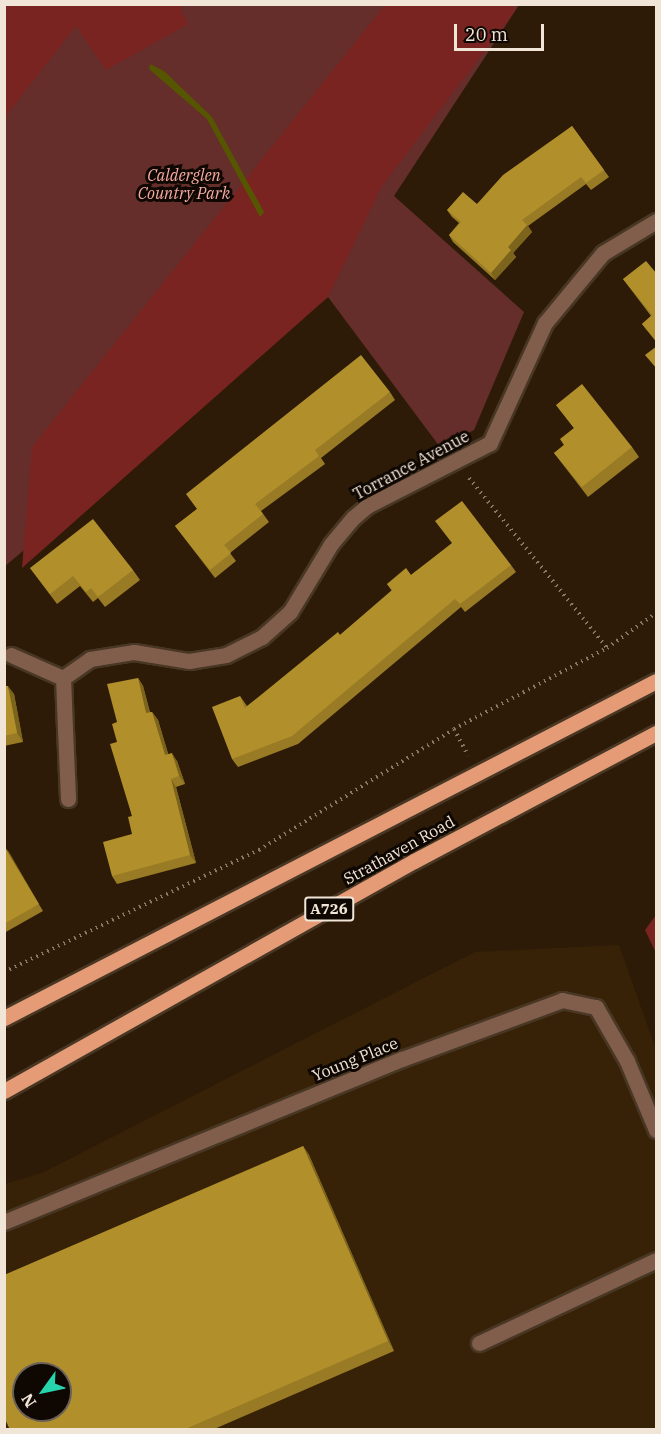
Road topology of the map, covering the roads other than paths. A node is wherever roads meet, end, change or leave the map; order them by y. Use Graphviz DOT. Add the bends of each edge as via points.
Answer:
graph roads {
  1 [pos="657,221"];
  2 [pos="8,654"];
  3 [pos="63,678"];
  4 [pos="657,681"];
  5 [pos="657,733"];
  6 [pos="68,798"];
  7 [pos="4,1018"];
  8 [pos="4,1091"];
  9 [pos="657,1130"];
  10 [pos="4,1222"];
  11 [pos="657,1260"];
  12 [pos="479,1343"];
  1 -- 3 [label="street, Torrance Avenue" via="603,253 544,323 490,443 367,506 354,517 331,544 290,612 262,637 226,655 189,662 134,652 114,653 90,659"];
  2 -- 3 [label="street"];
  3 -- 6 [label="street"];
  4 -- 7 [label="main road, Strathaven Road"];
  5 -- 8 [label="main road, Strathaven Road / A726" via="414,861"];
  9 -- 10 [label="street, Young Place" via="627,1061 596,1007 562,1000 402,1059"];
  11 -- 12 [label="street"];
}
